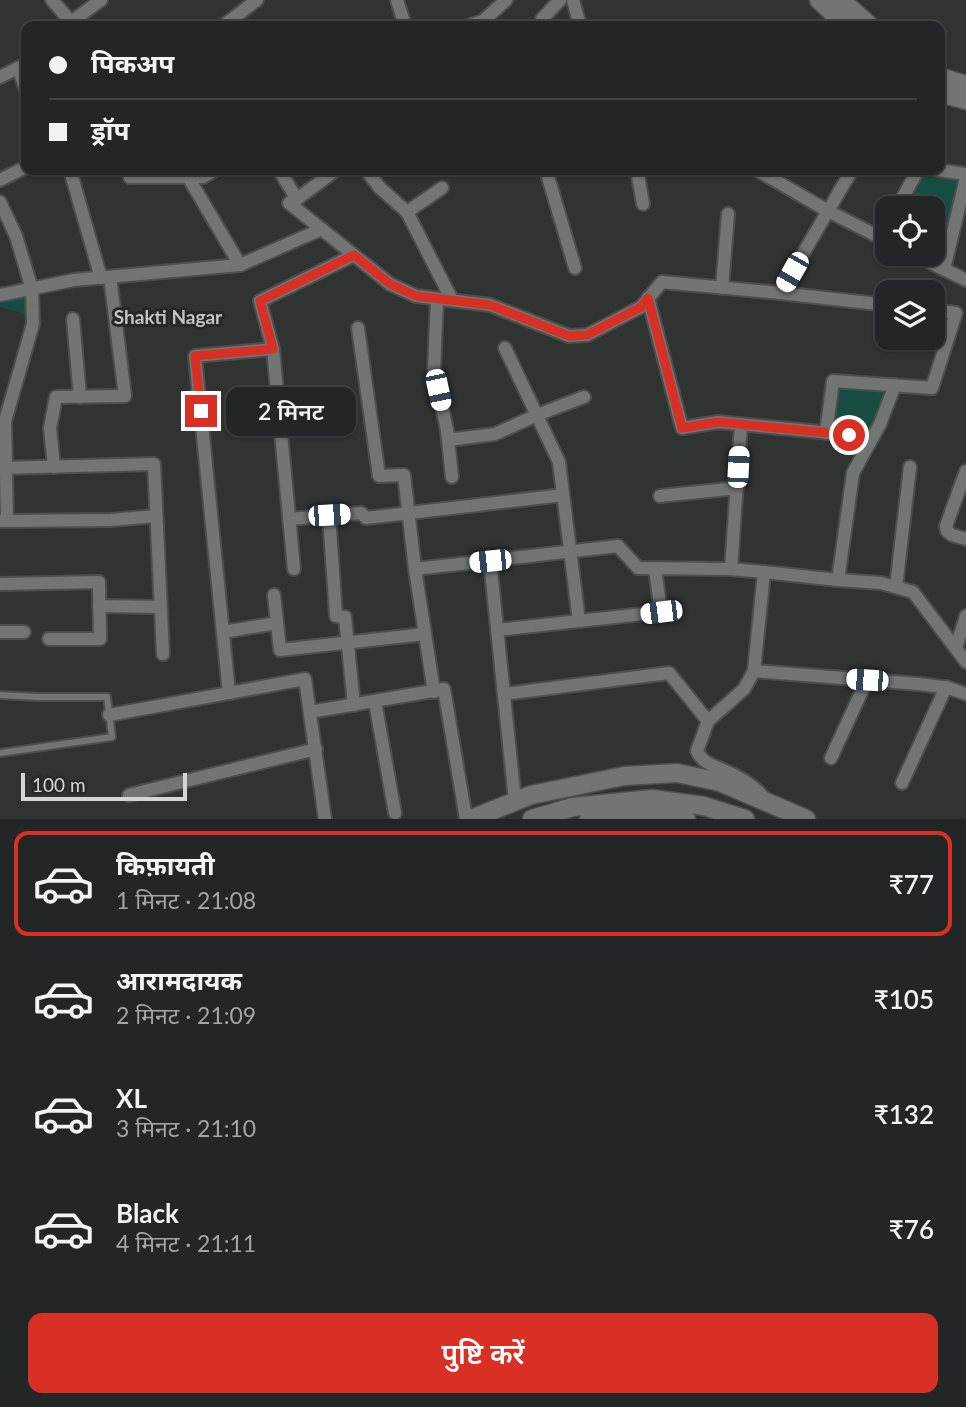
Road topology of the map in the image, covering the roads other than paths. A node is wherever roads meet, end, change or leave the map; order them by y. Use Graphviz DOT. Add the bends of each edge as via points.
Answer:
graph roads {
  1 [pos="52,0"];
  2 [pos="101,0"];
  3 [pos="257,0"];
  4 [pos="397,0"];
  5 [pos="506,0"];
  6 [pos="560,0"];
  7 [pos="573,0"];
  8 [pos="819,0"];
  9 [pos="841,0"];
  10 [pos="542,19"];
  11 [pos="70,21"];
  12 [pos="76,21"];
  13 [pos="230,21"];
  14 [pos="403,21"];
  15 [pos="483,21"];
  16 [pos="579,21"];
  17 [pos="842,21"];
  18 [pos="864,21"];
  19 [pos="21,66"];
  20 [pos="0,77"];
  21 [pos="945,79"];
  22 [pos="966,85"];
  23 [pos="945,94"];
  24 [pos="966,100"];
  25 [pos="21,170"];
  26 [pos="945,172"];
  27 [pos="72,175"];
  28 [pos="129,175"];
  29 [pos="167,175"];
  30 [pos="187,175"];
  31 [pos="282,175"];
  32 [pos="329,175"];
  33 [pos="371,175"];
  34 [pos="547,175"];
  35 [pos="638,175"];
  36 [pos="774,175"];
  37 [pos="849,175"];
  38 [pos="915,175"];
  39 [pos="966,176"];
  40 [pos="0,180"];
  41 [pos="442,188"];
  42 [pos="904,196"];
  43 [pos="297,199"];
  44 [pos="0,202"];
  45 [pos="643,204"];
  46 [pos="828,211"];
  47 [pos="407,212"];
  48 [pos="728,214"];
  49 [pos="322,229"];
  50 [pos="875,230"];
  51 [pos="354,255"];
  52 [pos="240,265"];
  53 [pos="936,266"];
  54 [pos="575,268"];
  55 [pos="944,270"];
  56 [pos="105,277"];
  57 [pos="966,280"];
  58 [pos="722,288"];
  59 [pos="32,289"];
  60 [pos="780,293"];
  61 [pos="0,295"];
  62 [pos="648,298"];
  63 [pos="438,299"];
  64 [pos="452,300"];
  65 [pos="875,304"];
  66 [pos="945,312"];
  67 [pos="73,319"];
  68 [pos="358,328"];
  69 [pos="945,347"];
  70 [pos="505,348"];
  71 [pos="273,349"];
  72 [pos="944,350"];
  73 [pos="895,385"];
  74 [pos="80,397"];
  75 [pos="584,397"];
  76 [pos="4,408"];
  77 [pos="537,415"];
  78 [pos="741,425"];
  79 [pos="826,433"];
  80 [pos="872,438"];
  81 [pos="448,440"];
  82 [pos="54,467"];
  83 [pos="911,467"];
  84 [pos="3,468"];
  85 [pos="966,471"];
  86 [pos="452,477"];
  87 [pos="737,488"];
  88 [pos="564,495"];
  89 [pos="660,496"];
  90 [pos="409,514"];
  91 [pos="329,515"];
  92 [pos="156,516"];
  93 [pos="289,519"];
  94 [pos="4,521"];
  95 [pos="966,539"];
  96 [pos="570,552"];
  97 [pos="490,561"];
  98 [pos="294,569"];
  99 [pos="415,569"];
  100 [pos="654,569"];
  101 [pos="732,569"];
  102 [pos="764,572"];
  103 [pos="838,580"];
  104 [pos="0,584"];
  105 [pos="896,587"];
  106 [pos="274,595"];
  107 [pos="99,606"];
  108 [pos="160,607"];
  109 [pos="966,616"];
  110 [pos="579,621"];
  111 [pos="277,623"];
  112 [pos="498,630"];
  113 [pos="0,632"];
  114 [pos="24,632"];
  115 [pos="223,632"];
  116 [pos="425,634"];
  117 [pos="49,639"];
  118 [pos="348,643"];
  119 [pos="956,649"];
  120 [pos="163,654"];
  121 [pos="966,662"];
  122 [pos="754,671"];
  123 [pos="867,680"];
  124 [pos="946,687"];
  125 [pos="434,692"];
  126 [pos="229,693"];
  127 [pos="504,694"];
  128 [pos="966,694"];
  129 [pos="0,695"];
  130 [pos="375,702"];
  131 [pos="354,705"];
  132 [pos="310,712"];
  133 [pos="109,715"];
  134 [pos="708,721"];
  135 [pos="316,749"];
  136 [pos="0,753"];
  137 [pos="831,758"];
  138 [pos="902,783"];
  139 [pos="129,795"];
  140 [pos="515,801"];
  141 [pos="767,802"];
  142 [pos="395,813"];
  143 [pos="325,819"];
  144 [pos="468,819"];
  145 [pos="532,819"];
  146 [pos="589,819"];
  147 [pos="686,819"];
  148 [pos="745,819"];
  149 [pos="806,819"];
  1 -- 11 [label="street"];
  2 -- 12 [label="street"];
  3 -- 13 [label="street"];
  4 -- 14 [label="street"];
  5 -- 15 [label="street"];
  6 -- 10 [label="street"];
  7 -- 16 [label="street"];
  8 -- 17 [label="street"];
  9 -- 18 [label="street"];
  19 -- 20 [label="street"];
  21 -- 22 [label="street"];
  23 -- 24 [label="street"];
  25 -- 40 [label="street"];
  26 -- 39 [label="street"];
  27 -- 56 [label="street"];
  28 -- 29 [label="street"];
  30 -- 52 [label="street"];
  31 -- 43 [label="street"];
  32 -- 43 [label="street"];
  33 -- 47 [label="street"];
  34 -- 54 [label="street"];
  35 -- 45 [label="street"];
  36 -- 46 [label="street"];
  37 -- 46 [label="street"];
  38 -- 42 [label="street"];
  39 -- 55 [label="street"];
  41 -- 47 [label="street"];
  43 -- 49 [label="street" via="289,203"];
  44 -- 59 [label="street"];
  46 -- 50 [label="street"];
  46 -- 60 [label="street"];
  47 -- 64 [label="street"];
  48 -- 58 [label="street"];
  49 -- 51 [label="street"];
  49 -- 52 [label="street"];
  51 -- 63 [label="street" via="390,284 416,296"];
  51 -- 71 [label="street" via="260,301"];
  52 -- 56 [label="street"];
  53 -- 55 [label="street"];
  55 -- 57 [label="street"];
  56 -- 59 [label="street"];
  56 -- 74 [label="street" via="125,396"];
  58 -- 60 [label="street"];
  58 -- 62 [label="street" via="662,282"];
  59 -- 61 [label="street"];
  59 -- 76 [label="street" via="33,324"];
  60 -- 65 [label="street"];
  62 -- 64 [label="street" via="641,307 587,335 569,336 490,305"];
  62 -- 78 [label="street" via="682,428 718,422"];
  63 -- 64 [label="street"];
  63 -- 81 [label="street" via="434,370"];
  66 -- 69 [label="street" via="956,313"];
  67 -- 74 [label="street"];
  68 -- 90 [label="street" via="379,475 404,475"];
  70 -- 77 [label="street"];
  71 -- 93 [label="street"];
  71 -- 115 [label="street" via="195,356"];
  72 -- 73 [label="street" via="932,388"];
  73 -- 79 [label="street" via="833,381"];
  73 -- 80 [label="street"];
  74 -- 82 [label="street" via="56,397 50,428"];
  75 -- 77 [label="street"];
  76 -- 84 [label="street"];
  77 -- 81 [label="street" via="495,435"];
  77 -- 88 [label="street" via="559,462"];
  78 -- 79 [label="street"];
  78 -- 87 [label="street"];
  79 -- 80 [label="street"];
  80 -- 103 [label="street" via="853,473"];
  81 -- 86 [label="street"];
  82 -- 84 [label="street"];
  82 -- 92 [label="street" via="154,464"];
  83 -- 105 [label="street"];
  84 -- 94 [label="street"];
  85 -- 95 [label="street" via="946,526 951,535"];
  87 -- 89 [label="street"];
  87 -- 101 [label="street"];
  88 -- 90 [label="street"];
  88 -- 96 [label="street"];
  90 -- 91 [label="street"];
  90 -- 99 [label="street"];
  91 -- 93 [label="street"];
  91 -- 118 [label="street" via="336,616 345,617"];
  92 -- 94 [label="street"];
  92 -- 108 [label="street"];
  93 -- 98 [label="street"];
  96 -- 97 [label="street"];
  96 -- 100 [label="street" via="618,546 638,568"];
  96 -- 110 [label="street"];
  97 -- 99 [label="street"];
  97 -- 112 [label="street"];
  99 -- 116 [label="street"];
  100 -- 101 [label="street"];
  100 -- 110 [label="street" via="661,612"];
  101 -- 102 [label="street"];
  102 -- 103 [label="street"];
  102 -- 122 [label="street"];
  103 -- 105 [label="street"];
  104 -- 107 [label="street" via="99,582"];
  105 -- 119 [label="street" via="913,592"];
  106 -- 111 [label="street"];
  107 -- 108 [label="street"];
  107 -- 117 [label="street" via="100,639"];
  108 -- 120 [label="street"];
  109 -- 119 [label="street"];
  110 -- 112 [label="street"];
  111 -- 115 [label="street"];
  111 -- 118 [label="street" via="280,650"];
  112 -- 127 [label="street"];
  113 -- 114 [label="street"];
  115 -- 126 [label="street"];
  116 -- 118 [label="street"];
  116 -- 125 [label="street"];
  118 -- 131 [label="street"];
  119 -- 121 [label="street"];
  122 -- 123 [label="street"];
  122 -- 134 [label="street" via="744,689"];
  123 -- 124 [label="street"];
  123 -- 137 [label="street"];
  124 -- 128 [label="street"];
  124 -- 138 [label="street"];
  125 -- 130 [label="street"];
  125 -- 144 [label="street" via="444,689"];
  126 -- 132 [label="street" via="305,679"];
  126 -- 133 [label="street"];
  127 -- 134 [label="street" via="669,673"];
  127 -- 140 [label="street"];
  129 -- 133 [label="lane" via="107,697"];
  130 -- 131 [label="street"];
  130 -- 142 [label="street"];
  131 -- 132 [label="street"];
  132 -- 135 [label="street"];
  133 -- 136 [label="lane" via="112,737"];
  134 -- 141 [label="street" via="699,757 757,789"];
  135 -- 139 [label="street"];
  135 -- 143 [label="street"];
  140 -- 141 [label="street" via="624,776 677,774 720,782"];
  140 -- 144 [label="street"];
  141 -- 149 [label="street"];
  145 -- 148 [label="street" via="573,807 652,799 704,806"];
  146 -- 147 [label="street" via="646,813"];
}
